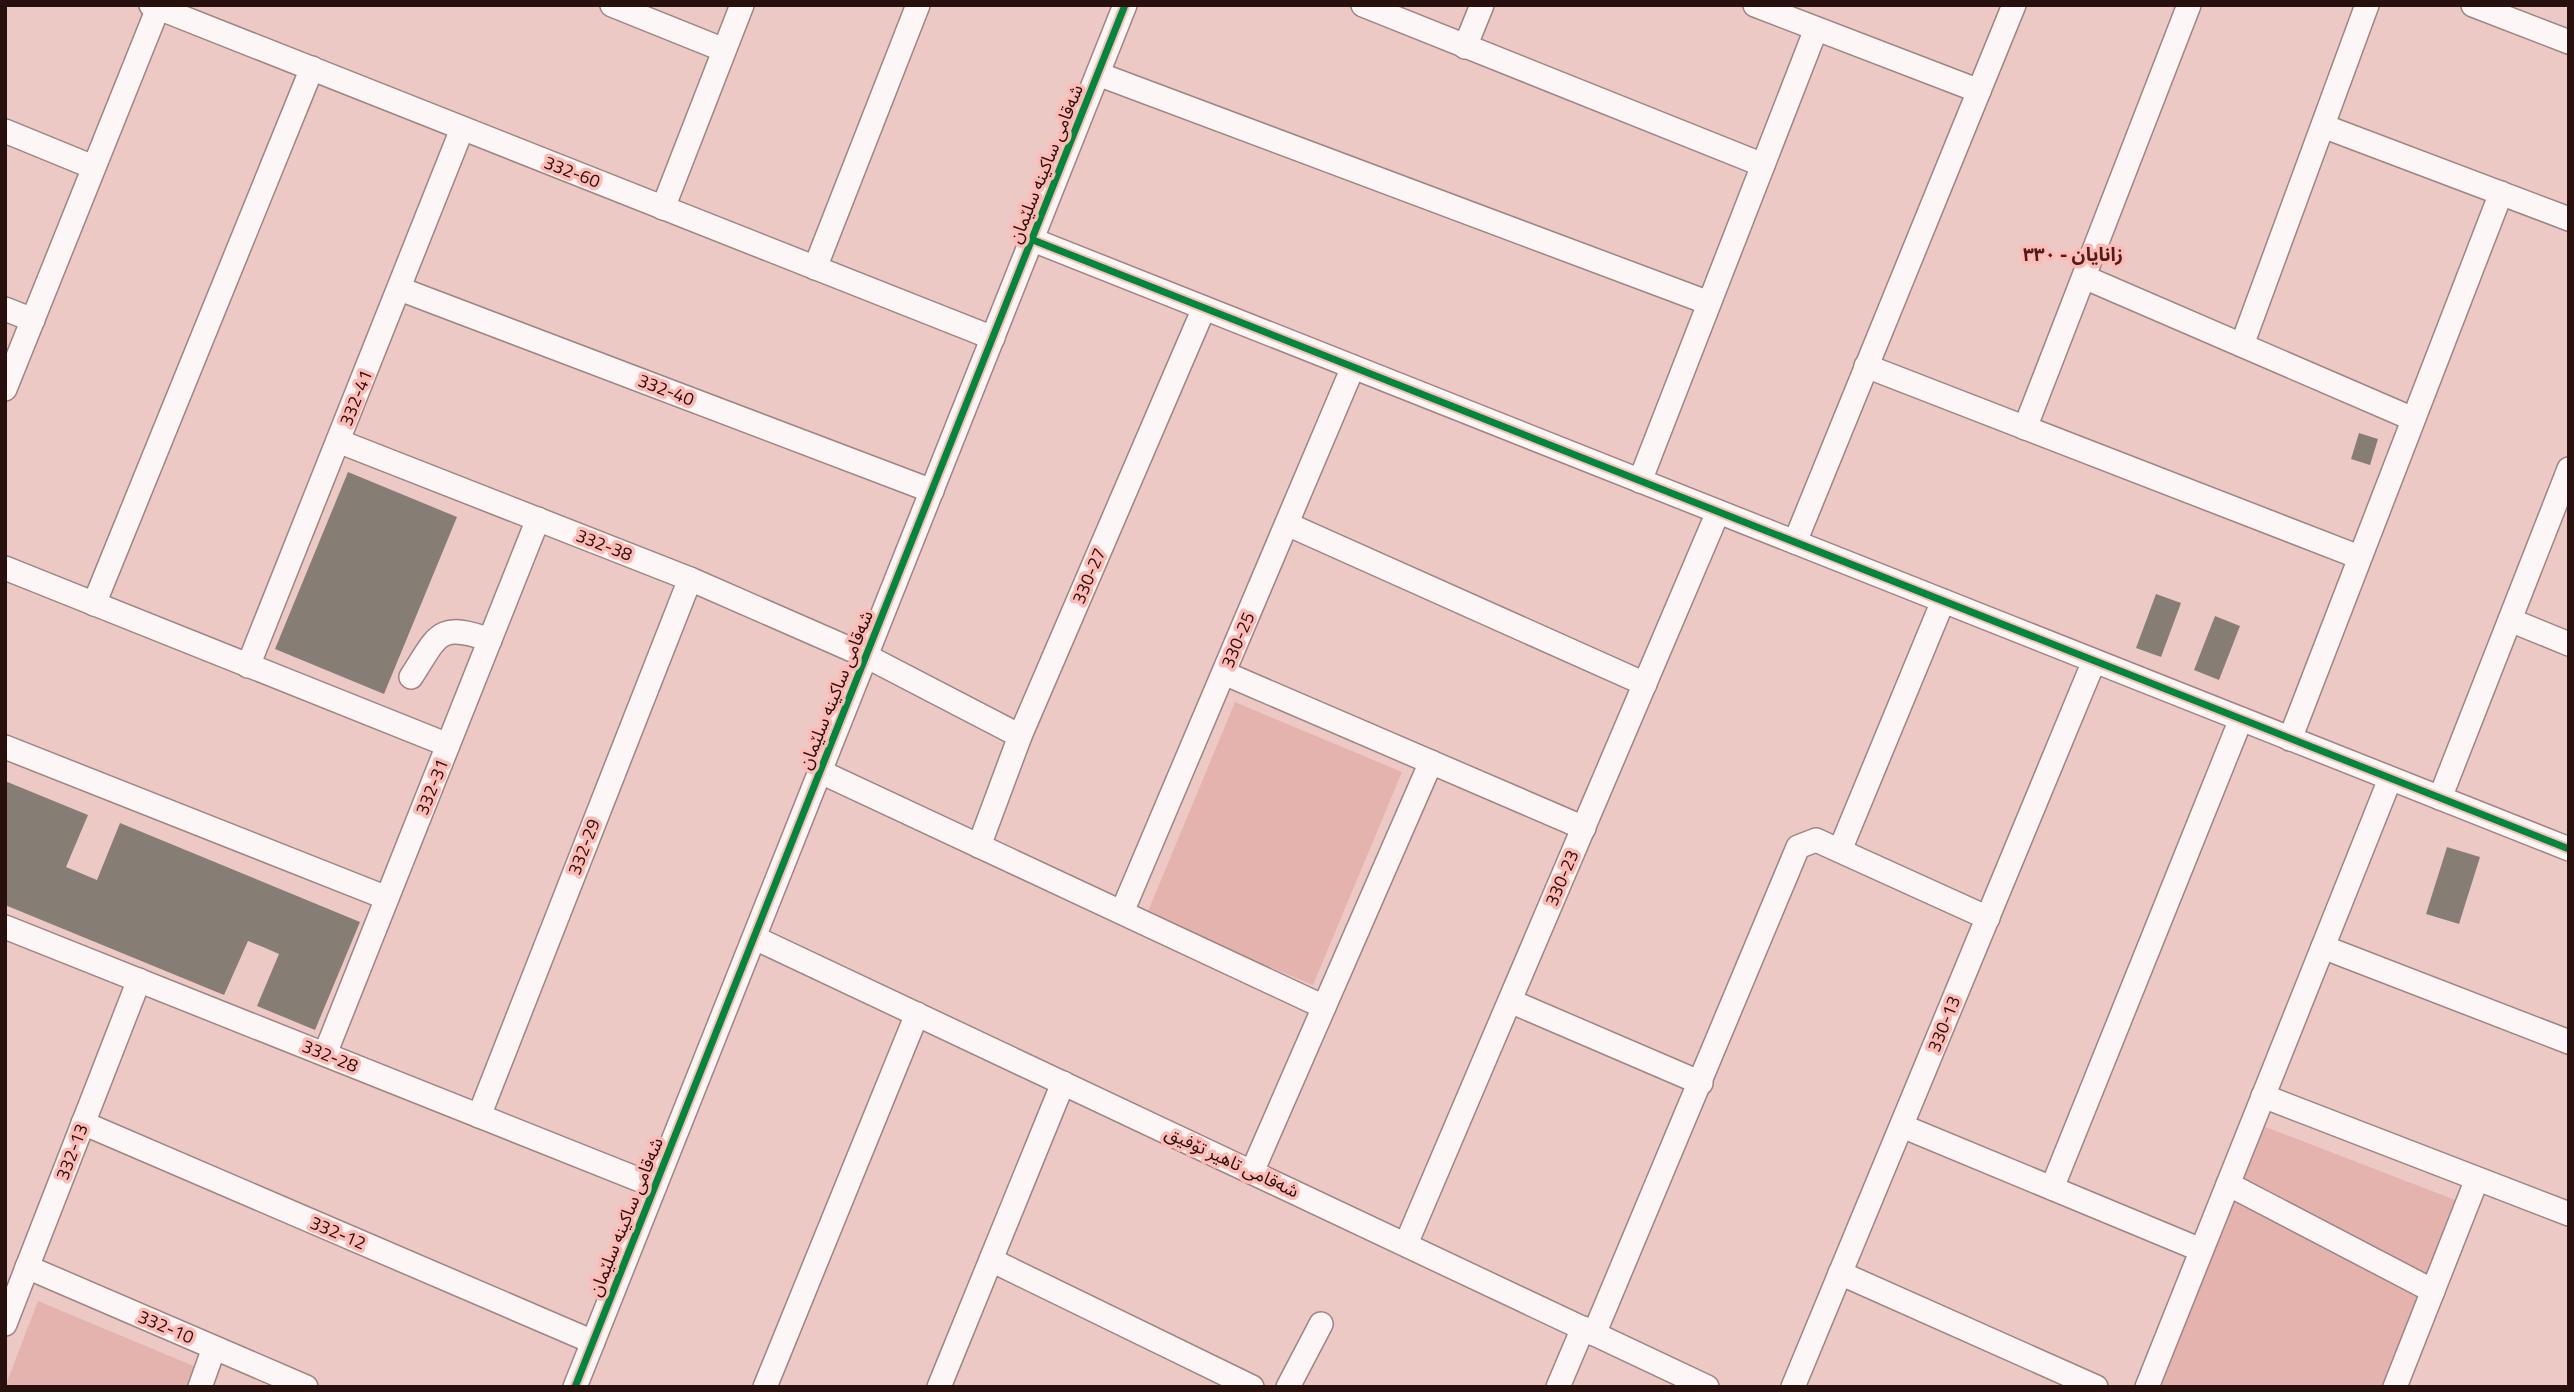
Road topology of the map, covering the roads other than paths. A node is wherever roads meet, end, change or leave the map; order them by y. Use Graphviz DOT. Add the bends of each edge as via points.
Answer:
graph roads {
  1 [pos="612,5"];
  2 [pos="741,5"];
  3 [pos="918,5"];
  4 [pos="1125,5"];
  5 [pos="1363,5"];
  6 [pos="1482,5"];
  7 [pos="1755,5"];
  8 [pos="2014,5"];
  9 [pos="2189,5"];
  10 [pos="2367,5"];
  11 [pos="2473,5"];
  12 [pos="155,6"];
  13 [pos="1816,29"];
  14 [pos="2569,42"];
  15 [pos="1465,47"];
  16 [pos="724,50"];
  17 [pos="312,68"];
  18 [pos="1098,74"];
  19 [pos="1979,91"];
  20 [pos="2323,126"];
  21 [pos="462,129"];
  22 [pos="5,131"];
  23 [pos="1763,164"];
  24 [pos="93,167"];
  25 [pos="2501,193"];
  26 [pos="663,208"];
  27 [pos="2569,219"];
  28 [pos="1033,240"];
  29 [pos="815,268"];
  30 [pos="2084,277"];
  31 [pos="400,289"];
  32 [pos="1709,303"];
  33 [pos="1205,308"];
  34 [pos="5,309"];
  35 [pos="33,320"];
  36 [pos="993,338"];
  37 [pos="2242,345"];
  38 [pos="1867,366"];
  39 [pos="1353,367"];
  40 [pos="5,389"];
  41 [pos="2413,419"];
  42 [pos="2025,428"];
  43 [pos="338,441"];
  44 [pos="2569,469"];
  45 [pos="1640,481"];
  46 [pos="932,491"];
  47 [pos="1718,512"];
  48 [pos="538,519"];
  49 [pos="1287,524"];
  50 [pos="1795,542"];
  51 [pos="2359,557"];
  52 [pos="5,568"];
  53 [pos="690,579"];
  54 [pos="1942,601"];
  55 [pos="94,604"];
  56 [pos="2510,620"];
  57 [pos="490,639"];
  58 [pos="2569,643"];
  59 [pos="866,656"];
  60 [pos="2094,661"];
  61 [pos="248,666"];
  62 [pos="1224,673"];
  63 [pos="411,677"];
  64 [pos="1645,684"];
  65 [pos="2241,719"];
  66 [pos="1020,736"];
  67 [pos="2290,739"];
  68 [pos="448,745"];
  69 [pos="5,747"];
  70 [pos="1431,762"];
  71 [pos="821,772"];
  72 [pos="2390,779"];
  73 [pos="2440,799"];
  74 [pos="1584,828"];
  75 [pos="979,846"];
  76 [pos="2569,849"];
  77 [pos="1840,850"];
  78 [pos="387,898"];
  79 [pos="1122,912"];
  80 [pos="1988,918"];
  81 [pos="5,927"];
  82 [pos="755,938"];
  83 [pos="2323,947"];
  84 [pos="139,980"];
  85 [pos="1510,1001"];
  86 [pos="1324,1007"];
  87 [pos="917,1014"];
  88 [pos="2569,1042"];
  89 [pos="325,1055"];
  90 [pos="1063,1083"];
  91 [pos="1701,1083"];
  92 [pos="2263,1096"];
  93 [pos="479,1116"];
  94 [pos="83,1123"];
  95 [pos="1902,1125"];
  96 [pos="1252,1172"];
  97 [pos="2477,1179"];
  98 [pos="2228,1184"];
  99 [pos="655,1186"];
  100 [pos="2052,1188"];
  101 [pos="2569,1213"];
  102 [pos="1406,1244"];
  103 [pos="2201,1250"];
  104 [pos="991,1260"];
  105 [pos="27,1267"];
  106 [pos="1840,1273"];
  107 [pos="2433,1292"];
  108 [pos="5,1324"];
  109 [pos="1321,1324"];
  110 [pos="1589,1331"];
  111 [pos="593,1342"];
  112 [pos="214,1348"];
  113 [pos="200,1387"];
  114 [pos="306,1387"];
  115 [pos="575,1387"];
  116 [pos="765,1387"];
  117 [pos="939,1387"];
  118 [pos="1252,1387"];
  119 [pos="1288,1387"];
  120 [pos="1558,1387"];
  121 [pos="1707,1387"];
  122 [pos="1793,1387"];
  123 [pos="2096,1387"];
  124 [pos="2147,1387"];
  125 [pos="2395,1387"];
  1 -- 16 [label="street"];
  2 -- 16 [label="street"];
  3 -- 29 [label="street"];
  4 -- 18 [label="street, شەقامی ساکینە سلێمان"];
  5 -- 15 [label="street"];
  6 -- 15 [label="street"];
  7 -- 13 [label="street"];
  8 -- 19 [label="street"];
  9 -- 30 [label="street"];
  10 -- 20 [label="street"];
  11 -- 14 [label="street"];
  12 -- 17 [label="street, 332-60"];
  12 -- 24 [label="street"];
  13 -- 19 [label="street"];
  13 -- 23 [label="street"];
  15 -- 23 [label="street"];
  16 -- 26 [label="street"];
  17 -- 21 [label="street, 332-60"];
  17 -- 55 [label="street"];
  18 -- 28 [label="street, شەقامی ساکینە سلێمان"];
  18 -- 32 [label="street"];
  19 -- 38 [label="street"];
  20 -- 25 [label="street"];
  20 -- 37 [label="street"];
  21 -- 26 [label="street, 332-60"];
  21 -- 31 [label="street, 332-41"];
  22 -- 24 [label="street"];
  23 -- 32 [label="street"];
  24 -- 35 [label="street"];
  25 -- 27 [label="street"];
  25 -- 41 [label="street"];
  26 -- 29 [label="street, 332-60"];
  28 -- 33 [label="street"];
  28 -- 36 [label="street, شەقامی ساکینە سلێمان"];
  29 -- 36 [label="street, 332-60"];
  30 -- 37 [label="street"];
  30 -- 42 [label="street"];
  31 -- 43 [label="street, 332-41"];
  31 -- 46 [label="street, 332-40"];
  32 -- 45 [label="street"];
  33 -- 39 [label="street"];
  33 -- 66 [label="street, 330-27"];
  34 -- 35 [label="street"];
  35 -- 40 [label="street"];
  36 -- 46 [label="street, شەقامی ساکینە سلێمان"];
  37 -- 41 [label="street"];
  38 -- 42 [label="street"];
  38 -- 50 [label="street"];
  39 -- 45 [label="street"];
  39 -- 49 [label="street, 330-25"];
  41 -- 51 [label="street"];
  42 -- 51 [label="street"];
  43 -- 48 [label="street, 332-38"];
  43 -- 61 [label="street, 332-41"];
  44 -- 56 [label="street"];
  45 -- 47 [label="street"];
  46 -- 59 [label="street, شەقامی ساکینە سلێمان"];
  47 -- 50 [label="street"];
  47 -- 64 [label="street, 330-23"];
  48 -- 53 [label="street, 332-38"];
  48 -- 57 [label="street, 332-31"];
  49 -- 62 [label="street, 330-25"];
  49 -- 64 [label="street"];
  50 -- 54 [label="street"];
  51 -- 67 [label="street"];
  52 -- 55 [label="street"];
  53 -- 59 [label="street, 332-38"];
  53 -- 93 [label="street, 332-29"];
  54 -- 60 [label="street"];
  54 -- 77 [label="street"];
  55 -- 61 [label="street"];
  56 -- 58 [label="street"];
  56 -- 73 [label="street"];
  57 -- 63 [label="street" via="456,630 446,632 438,636"];
  57 -- 68 [label="street, 332-31"];
  59 -- 66 [label="street, 332-38"];
  59 -- 71 [label="street, شەقامی ساکینە سلێمان"];
  60 -- 65 [label="street"];
  60 -- 80 [label="street, 330-13"];
  61 -- 68 [label="street"];
  62 -- 70 [label="street"];
  62 -- 79 [label="street, 330-25"];
  64 -- 74 [label="street, 330-23"];
  65 -- 67 [label="street"];
  65 -- 100 [label="street"];
  66 -- 75 [label="street, 330-27"];
  67 -- 72 [label="street"];
  68 -- 78 [label="street, 332-31"];
  69 -- 78 [label="street"];
  70 -- 74 [label="street"];
  70 -- 86 [label="street"];
  71 -- 75 [label="street"];
  71 -- 82 [label="street, شەقامی ساکینە سلێمان"];
  72 -- 73 [label="street"];
  72 -- 83 [label="street"];
  73 -- 76 [label="street"];
  74 -- 85 [label="street, 330-23"];
  75 -- 79 [label="street"];
  77 -- 80 [label="street"];
  77 -- 91 [label="street" via="1816,840 1798,847"];
  78 -- 89 [label="street, 332-31"];
  79 -- 86 [label="street"];
  80 -- 95 [label="street, 330-13"];
  81 -- 84 [label="street, 332-28"];
  82 -- 87 [label="street, شەقامی تاهیر تۆفیق"];
  82 -- 99 [label="street, شەقامی ساکینە سلێمان"];
  83 -- 88 [label="street"];
  83 -- 92 [label="street"];
  84 -- 89 [label="street, 332-28"];
  84 -- 94 [label="street, 332-13"];
  85 -- 91 [label="street"];
  85 -- 102 [label="street, 330-23"];
  86 -- 96 [label="street"];
  87 -- 90 [label="street, شەقامی تاهیر تۆفیق"];
  87 -- 116 [label="street"];
  89 -- 93 [label="street, 332-28"];
  90 -- 96 [label="street, شەقامی تاهیر تۆفیق"];
  90 -- 104 [label="street"];
  91 -- 110 [label="street"];
  92 -- 97 [label="street"];
  92 -- 98 [label="street"];
  93 -- 99 [label="street, 332-28"];
  94 -- 105 [label="street, 332-13"];
  94 -- 111 [label="street, 332-12"];
  95 -- 100 [label="street"];
  95 -- 106 [label="street, 330-13"];
  96 -- 102 [label="street, شەقامی تاهیر تۆفیق"];
  97 -- 101 [label="street"];
  97 -- 107 [label="street"];
  98 -- 103 [label="street"];
  98 -- 107 [label="street"];
  99 -- 111 [label="street, شەقامی ساکینە سلێمان"];
  100 -- 103 [label="street"];
  102 -- 110 [label="street, شەقامی تاهیر تۆفیق"];
  103 -- 124 [label="street"];
  104 -- 117 [label="street"];
  104 -- 118 [label="street"];
  105 -- 108 [label="street, 332-13"];
  105 -- 112 [label="street, 332-10"];
  106 -- 122 [label="street, 330-13"];
  106 -- 123 [label="street"];
  107 -- 125 [label="street"];
  109 -- 119 [label="street"];
  110 -- 120 [label="street"];
  110 -- 121 [label="street, شەقامی تاهیر تۆفیق"];
  111 -- 115 [label="street, شەقامی ساکینە سلێمان"];
  112 -- 113 [label="street"];
  112 -- 114 [label="street, 332-10"];
}
